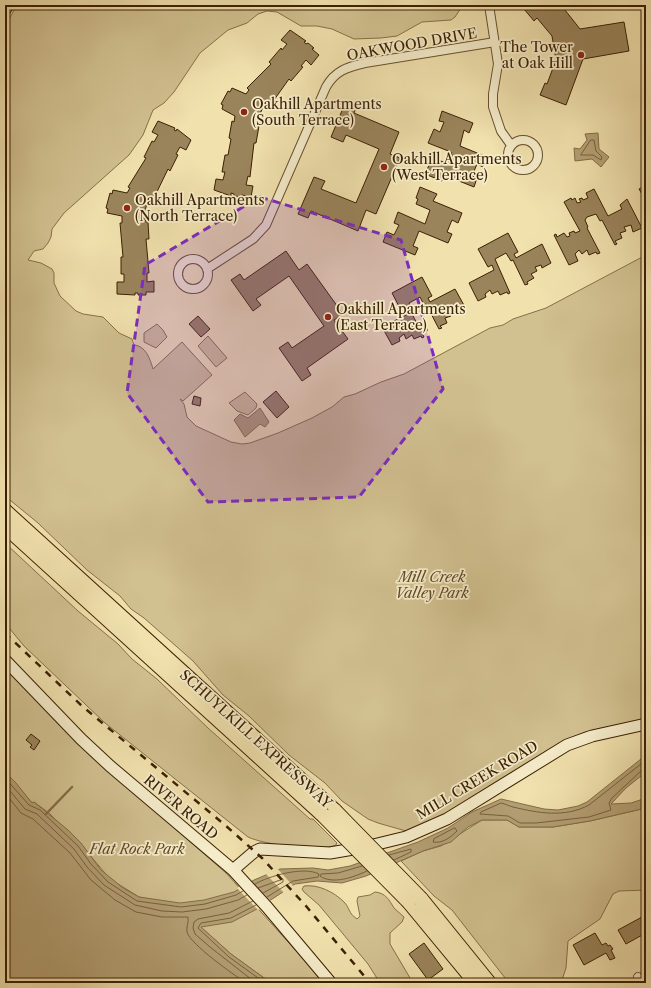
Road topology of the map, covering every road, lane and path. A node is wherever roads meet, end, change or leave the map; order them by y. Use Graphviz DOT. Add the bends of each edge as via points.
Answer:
graph roads {
  1 [pos="8,5"];
  2 [pos="489,5"];
  3 [pos="5,10"];
  4 [pos="495,42"];
  5 [pos="511,145"];
  6 [pos="208,269"];
  7 [pos="5,511"];
  8 [pos="5,526"];
  9 [pos="5,660"];
  10 [pos="646,724"];
  11 [pos="328,812"];
  12 [pos="233,870"];
  13 [pos="415,901"];
  14 [pos="331,983"];
  15 [pos="476,983"];
  16 [pos="490,983"];
  1 -- 3 [label="street"];
  2 -- 4 [label="street"];
  4 -- 5 [label="street" via="498,64 493,107 500,131"];
  4 -- 6 [label="street, OAKWOOD DRIVE" via="364,63 335,74 326,87 266,225 253,239"];
  7 -- 11 [label="highway, SCHUYLKILL EXPRESSWAY"];
  8 -- 11 [label="highway, SCHUYLKILL EXPRESSWAY"];
  9 -- 12 [label="street, RIVER ROAD" via="110,766"];
  10 -- 12 [label="street, MILL CREEK ROAD" via="592,736 568,745 447,819 416,833 365,848 330,853 260,849"];
  11 -- 13 [label="highway, SCHUYLKILL EXPRESSWAY, bridge"];
  12 -- 14 [label="street, RIVER ROAD"];
  13 -- 15 [label="highway, SCHUYLKILL EXPRESSWAY"];
  13 -- 16 [label="highway, SCHUYLKILL EXPRESSWAY"];
}
